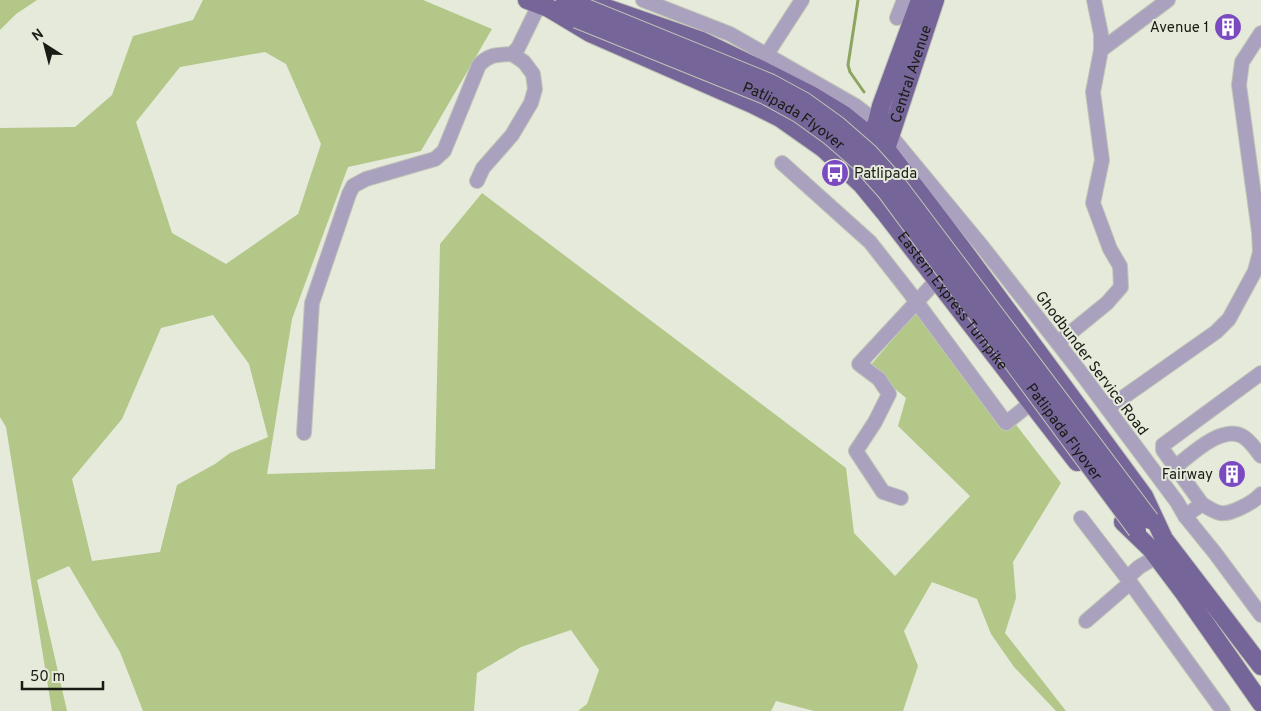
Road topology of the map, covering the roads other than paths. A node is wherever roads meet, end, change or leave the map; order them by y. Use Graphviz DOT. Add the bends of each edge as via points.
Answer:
graph roads {
  1 [pos="643,0"];
  2 [pos="802,0"];
  3 [pos="904,0"];
  4 [pos="920,0"];
  5 [pos="935,0"];
  6 [pos="1094,0"];
  7 [pos="1168,0"];
  8 [pos="539,4"];
  9 [pos="575,6"];
  10 [pos="897,18"];
  11 [pos="1261,33"];
  12 [pos="1101,50"];
  13 [pos="512,54"];
  14 [pos="767,54"];
  15 [pos="874,129"];
  16 [pos="888,142"];
  17 [pos="782,163"];
  18 [pos="857,180"];
  19 [pos="477,181"];
  20 [pos="937,280"];
  21 [pos="916,302"];
  22 [pos="1058,343"];
  23 [pos="1261,373"];
  24 [pos="1031,403"];
  25 [pos="1108,408"];
  26 [pos="304,433"];
  27 [pos="1261,456"];
  28 [pos="1175,467"];
  29 [pos="1261,494"];
  30 [pos="901,498"];
  31 [pos="1202,504"];
  32 [pos="1185,516"];
  33 [pos="1081,518"];
  34 [pos="1157,548"];
  35 [pos="1128,580"];
  36 [pos="1261,615"];
  37 [pos="1086,621"];
  38 [pos="1261,666"];
  39 [pos="1261,703"];
  40 [pos="1223,711"];
  1 -- 14 [label="street" via="730,34"];
  2 -- 14 [label="street"];
  3 -- 10 [label="street"];
  4 -- 15 [label="main road, Central Avenue"];
  5 -- 16 [label="main road, Central Avenue"];
  6 -- 12 [label="street"];
  7 -- 12 [label="street"];
  8 -- 9 [label="main road, Patlipada Flyover"];
  8 -- 13 [label="street"];
  8 -- 18 [label="main road, Eastern Express Turnpike" via="590,33 780,118 824,149"];
  9 -- 15 [label="main road, Eastern Express Turnpike" via="598,4 702,41"];
  9 -- 34 [label="main road, Patlipada Flyover, bridge" via="770,83 837,125 868,153 902,191"];
  11 -- 25 [label="street" via="1242,62 1239,85 1259,232 1260,252 1255,271 1229,319 1216,332"];
  12 -- 22 [label="street" via="1093,92 1102,160 1093,204 1120,266 1121,287 1107,303"];
  13 -- 19 [label="street" via="533,74 535,89 531,103 512,135 483,168"];
  13 -- 26 [label="street" via="492,56 478,65 444,151 435,159 366,179 353,186 312,303"];
  14 -- 15 [label="street" via="856,106"];
  15 -- 16 [label="main road, Eastern Express Turnpike"];
  15 -- 18 [label="main road, Central Avenue"];
  16 -- 18 [label="main road, Central Avenue"];
  16 -- 22 [label="street, Ghodbunder Service Road" via="981,246"];
  16 -- 34 [label="main road, Eastern Express Turnpike" via="963,250 1144,496"];
  17 -- 21 [label="street" via="870,242"];
  18 -- 20 [label="main road, Eastern Express Turnpike"];
  20 -- 21 [label="street"];
  20 -- 24 [label="main road, Eastern Express Turnpike"];
  21 -- 24 [label="street" via="1006,423"];
  21 -- 30 [label="street" via="860,364 879,379 889,394 876,422 856,451 883,492"];
  22 -- 25 [label="street, Ghodbunder Service Road"];
  23 -- 28 [label="street" via="1163,445"];
  24 -- 34 [label="main road, Eastern Express Turnpike" via="1120,519"];
  25 -- 32 [label="street, Ghodbunder Service Road"];
  27 -- 28 [label="street" via="1244,437 1235,433 1214,438"];
  28 -- 31 [label="street"];
  29 -- 31 [label="street" via="1234,511 1221,513"];
  31 -- 32 [label="street"];
  32 -- 36 [label="street, Ghodbunder Service Road"];
  33 -- 35 [label="street"];
  34 -- 35 [label="street"];
  34 -- 38 [label="main road, Eastern Express Turnpike"];
  34 -- 39 [label="main road, Eastern Express Turnpike" via="1184,593"];
  35 -- 37 [label="street"];
  35 -- 40 [label="street"];
}
